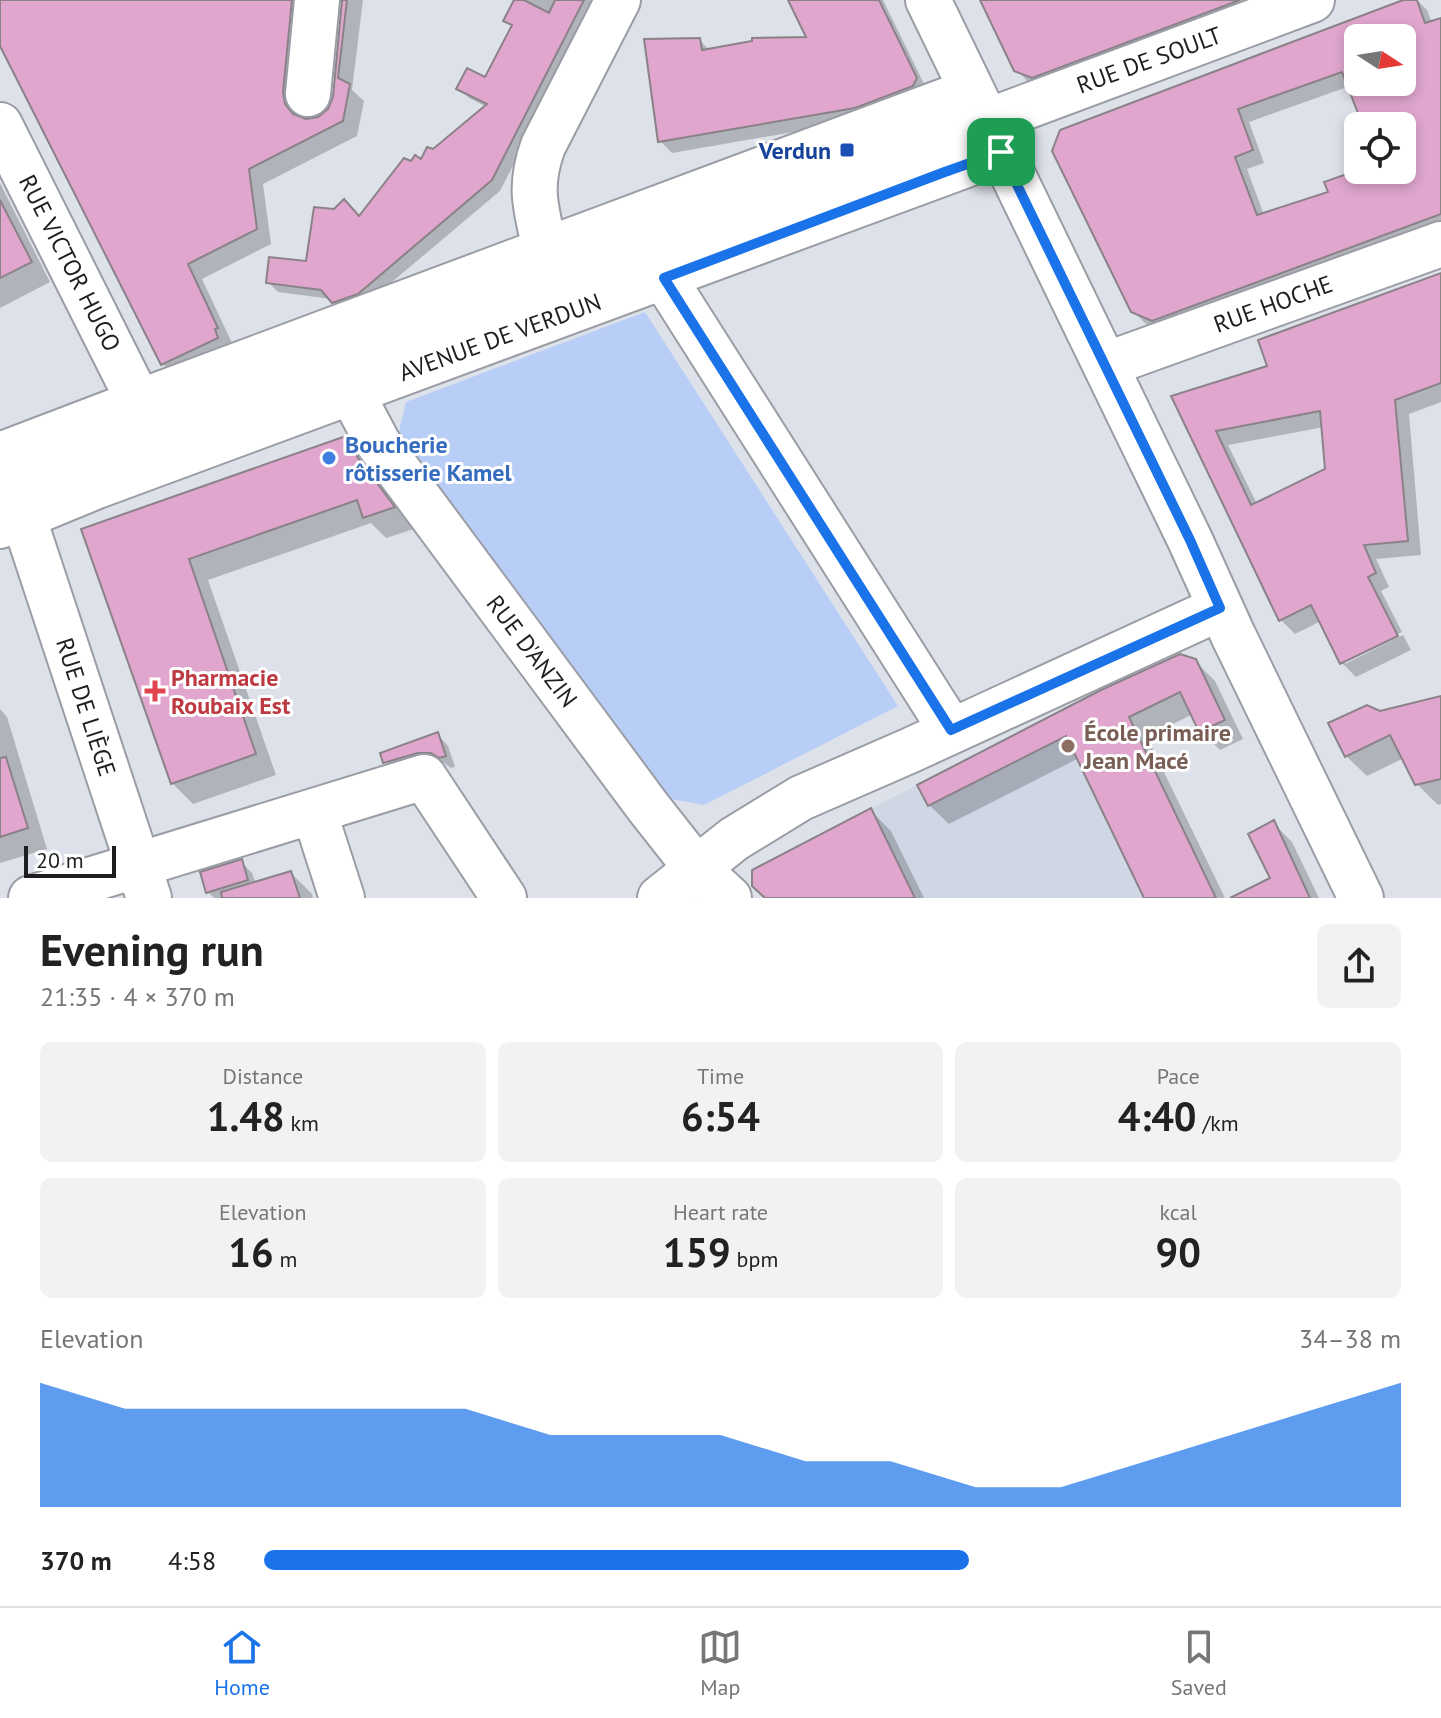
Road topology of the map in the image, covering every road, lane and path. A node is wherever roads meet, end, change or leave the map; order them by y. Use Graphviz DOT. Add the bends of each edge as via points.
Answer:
graph roads {
  1 [pos="317,0"];
  2 [pos="618,0"];
  3 [pos="928,0"];
  4 [pos="1312,0"];
  5 [pos="308,94"];
  6 [pos="986,121"];
  7 [pos="0,125"];
  8 [pos="1441,244"];
  9 [pos="545,249"];
  10 [pos="664,278"];
  11 [pos="1105,365"];
  12 [pos="351,392"];
  13 [pos="139,402"];
  14 [pos="0,455"];
  15 [pos="8,511"];
  16 [pos="1220,608"];
  17 [pos="951,730"];
  18 [pos="314,811"];
  19 [pos="696,868"];
  20 [pos="144,881"];
  21 [pos="31,898"];
  22 [pos="342,898"];
  23 [pos="504,898"];
  24 [pos="660,898"];
  25 [pos="729,898"];
  26 [pos="1361,898"];
  1 -- 5 [label="street"];
  2 -- 9 [label="street" via="535,168 533,187"];
  3 -- 6 [label="street"];
  4 -- 6 [label="street, RUE DE SOULT"];
  6 -- 9 [label="street"];
  6 -- 10 [label="street, AVENUE DE VERDUN" via="942,173"];
  6 -- 11 [label="street"];
  6 -- 15 [label="street"];
  7 -- 13 [label="street, RUE VICTOR HUGO"];
  8 -- 11 [label="street, RUE HOCHE"];
  9 -- 13 [label="street"];
  10 -- 12 [label="street, AVENUE DE VERDUN"];
  10 -- 17 [label="street"];
  11 -- 16 [label="street"];
  12 -- 15 [label="street, AVENUE DE VERDUN" via="97,486"];
  12 -- 19 [label="street, RUE D'ANZIN" via="378,443"];
  13 -- 14 [label="street"];
  15 -- 20 [label="street, RUE DE LIÈGE"];
  16 -- 17 [label="street"];
  16 -- 26 [label="street"];
  17 -- 19 [label="street" via="801,798"];
  18 -- 20 [label="street"];
  18 -- 22 [label="street"];
  18 -- 23 [label="street" via="424,777"];
  19 -- 24 [label="street"];
  19 -- 25 [label="street, RUE D'ANZIN"];
  20 -- 21 [label="street"];
}
